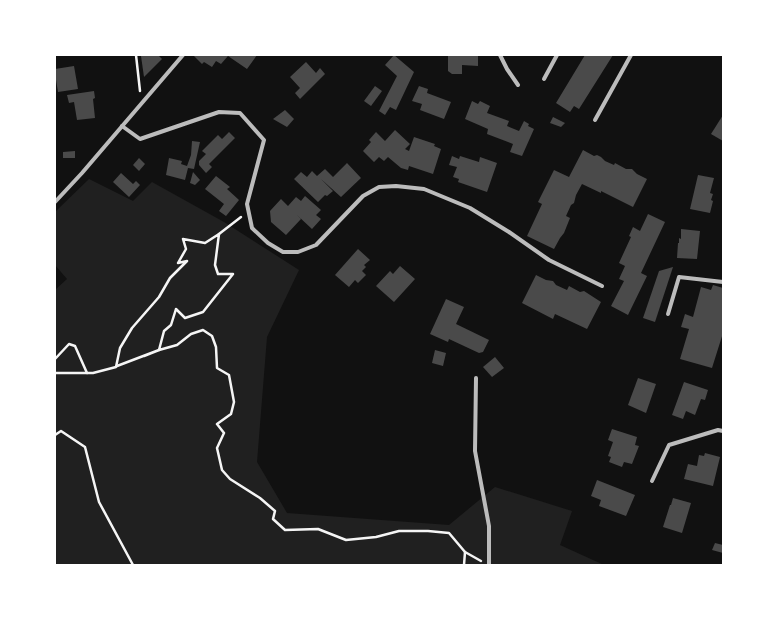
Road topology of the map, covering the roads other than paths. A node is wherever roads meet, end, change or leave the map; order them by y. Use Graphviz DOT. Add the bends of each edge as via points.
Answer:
graph roads {
  1 [pos="182,55"];
  2 [pos="500,55"];
  3 [pos="558,55"];
  4 [pos="632,55"];
  5 [pos="544,79"];
  6 [pos="518,85"];
  7 [pos="595,120"];
  8 [pos="122,126"];
  9 [pos="55,202"];
  10 [pos="723,282"];
  11 [pos="602,286"];
  12 [pos="668,314"];
  13 [pos="476,378"];
  14 [pos="723,431"];
  15 [pos="652,481"];
  16 [pos="489,565"];
  1 -- 8 [label="street"];
  2 -- 6 [label="street"];
  3 -- 5 [label="street"];
  4 -- 7 [label="street"];
  8 -- 9 [label="street"];
  8 -- 11 [label="street" via="140,139 219,112 240,113 264,140 247,204 252,228 268,243 284,252 298,252 316,245 363,196 379,187 396,186 424,189 470,208 549,260"];
  10 -- 12 [label="street" via="679,277"];
  13 -- 16 [label="street" via="475,451 489,526"];
  14 -- 15 [label="street" via="718,430 669,445"];
}
